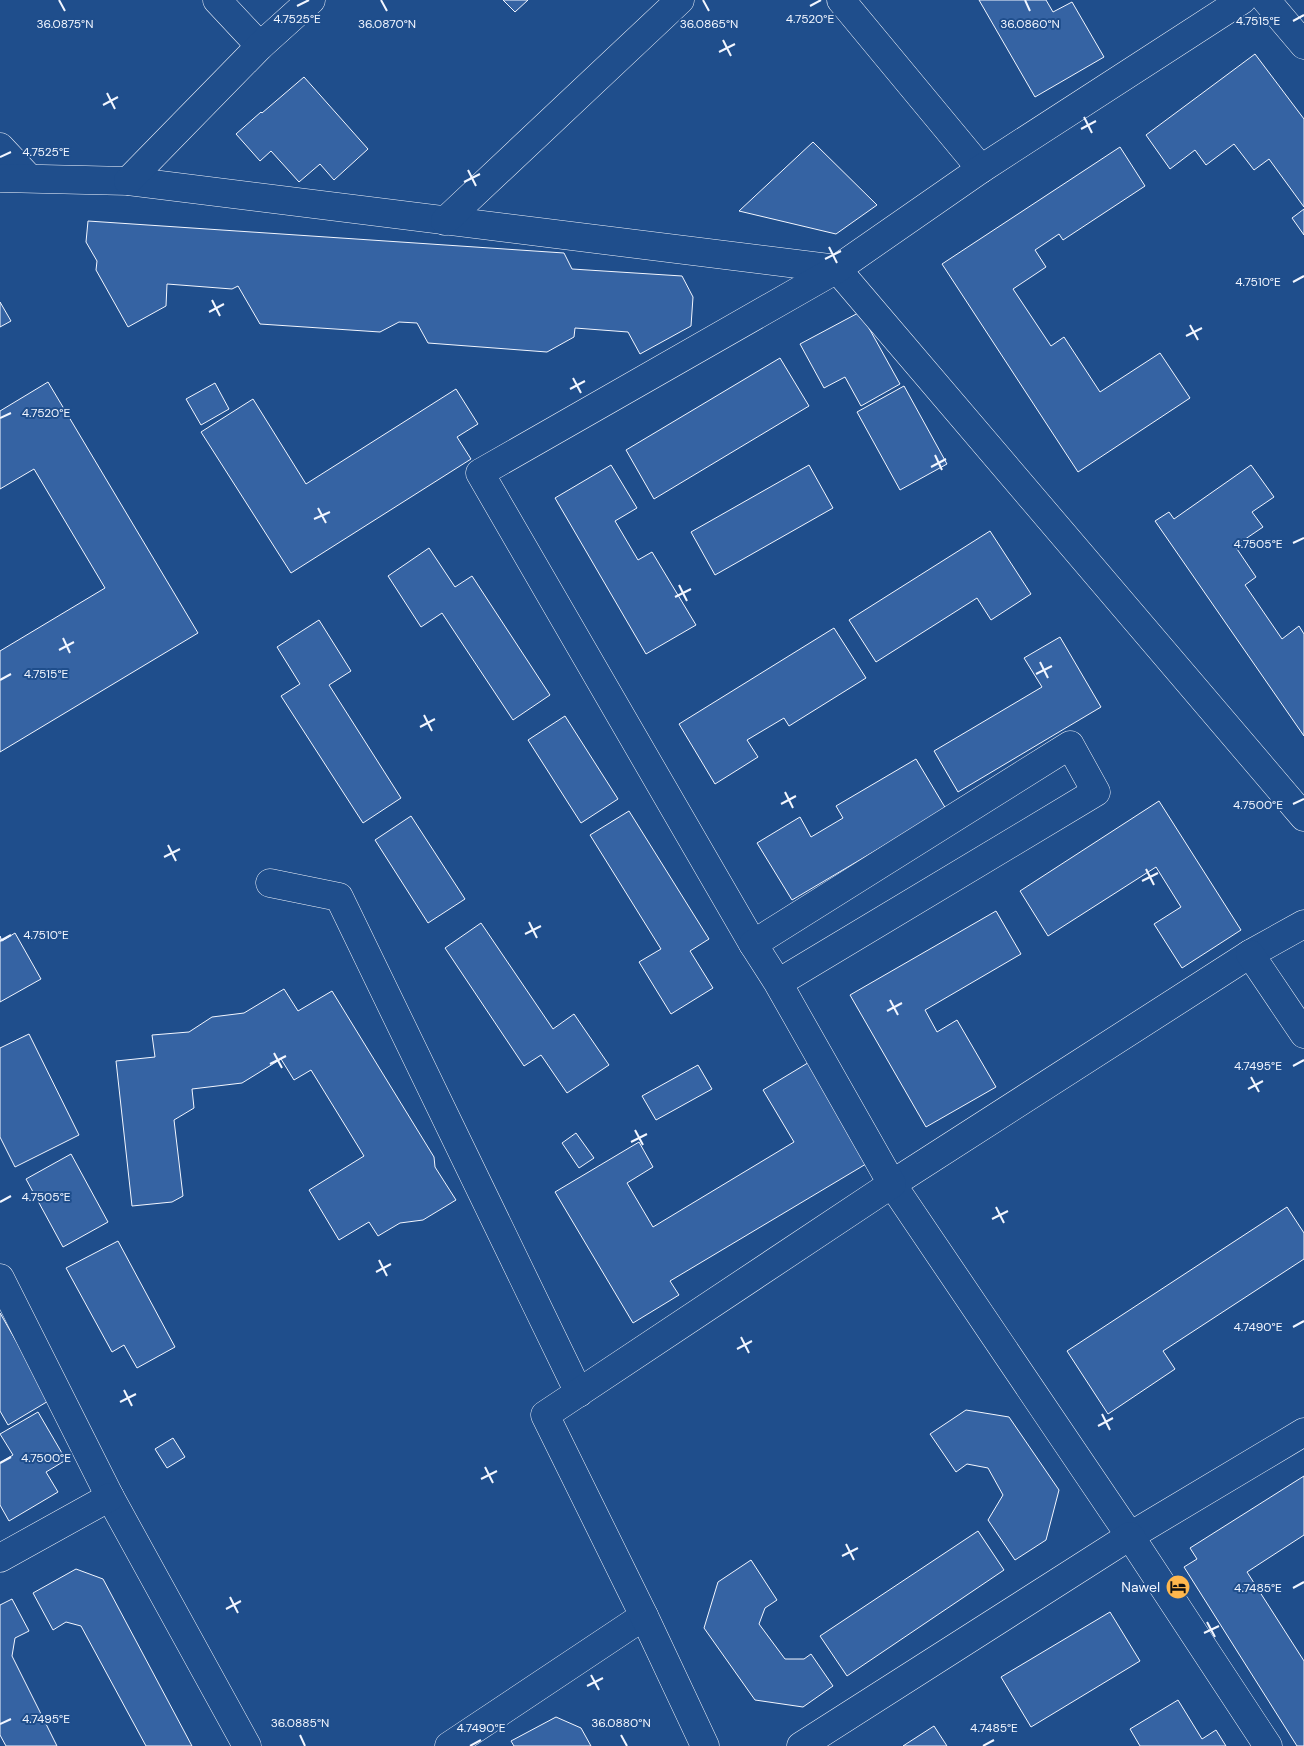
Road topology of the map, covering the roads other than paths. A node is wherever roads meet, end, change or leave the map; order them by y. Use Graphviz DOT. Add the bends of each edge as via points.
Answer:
graph roads {
  1 [pos="218,0"];
  2 [pos="311,0"];
  3 [pos="680,0"];
  4 [pos="841,0"];
  5 [pos="1242,0"];
  6 [pos="1266,0"];
  7 [pos="260,46"];
  8 [pos="1304,46"];
  9 [pos="0,147"];
  10 [pos="981,169"];
  11 [pos="0,178"];
  12 [pos="29,178"];
  13 [pos="128,181"];
  14 [pos="446,221"];
  15 [pos="837,269"];
  16 [pos="1304,817"];
  17 [pos="270,883"];
  18 [pos="1304,924"];
  19 [pos="753,944"];
  20 [pos="1250,954"];
  21 [pos="778,983"];
  22 [pos="1304,1034"];
  23 [pos="892,1184"];
  24 [pos="0,1278"];
  25 [pos="579,1393"];
  26 [pos="1304,1432"];
  27 [pos="110,1497"];
  28 [pos="1130,1536"];
  29 [pos="0,1558"];
  30 [pos="644,1616"];
  31 [pos="247,1746"];
  32 [pos="448,1746"];
  33 [pos="705,1746"];
  34 [pos="801,1746"];
  35 [pos="1268,1746"];
  1 -- 7 [label="street"];
  2 -- 7 [label="street"];
  3 -- 14 [label="street"];
  4 -- 10 [label="street"];
  5 -- 10 [label="street"];
  6 -- 8 [label="street"];
  7 -- 13 [label="street"];
  9 -- 12 [label="street"];
  10 -- 15 [label="street"];
  11 -- 12 [label="street"];
  12 -- 13 [label="street"];
  13 -- 14 [label="street"];
  14 -- 15 [label="street"];
  15 -- 16 [label="street"];
  15 -- 19 [label="street" via="480,473"];
  17 -- 25 [label="street" via="339,897"];
  18 -- 20 [label="street"];
  19 -- 21 [label="street"];
  19 -- 21 [label="street" via="1070,745 1096,792"];
  20 -- 22 [label="street"];
  20 -- 23 [label="street"];
  21 -- 23 [label="street"];
  23 -- 25 [label="street"];
  23 -- 28 [label="street"];
  24 -- 27 [label="street"];
  25 -- 30 [label="street" via="545,1415"];
  26 -- 28 [label="street"];
  27 -- 29 [label="street"];
  27 -- 31 [label="street"];
  28 -- 34 [label="street"];
  28 -- 35 [label="street"];
  30 -- 32 [label="street"];
  30 -- 33 [label="street"];
}
